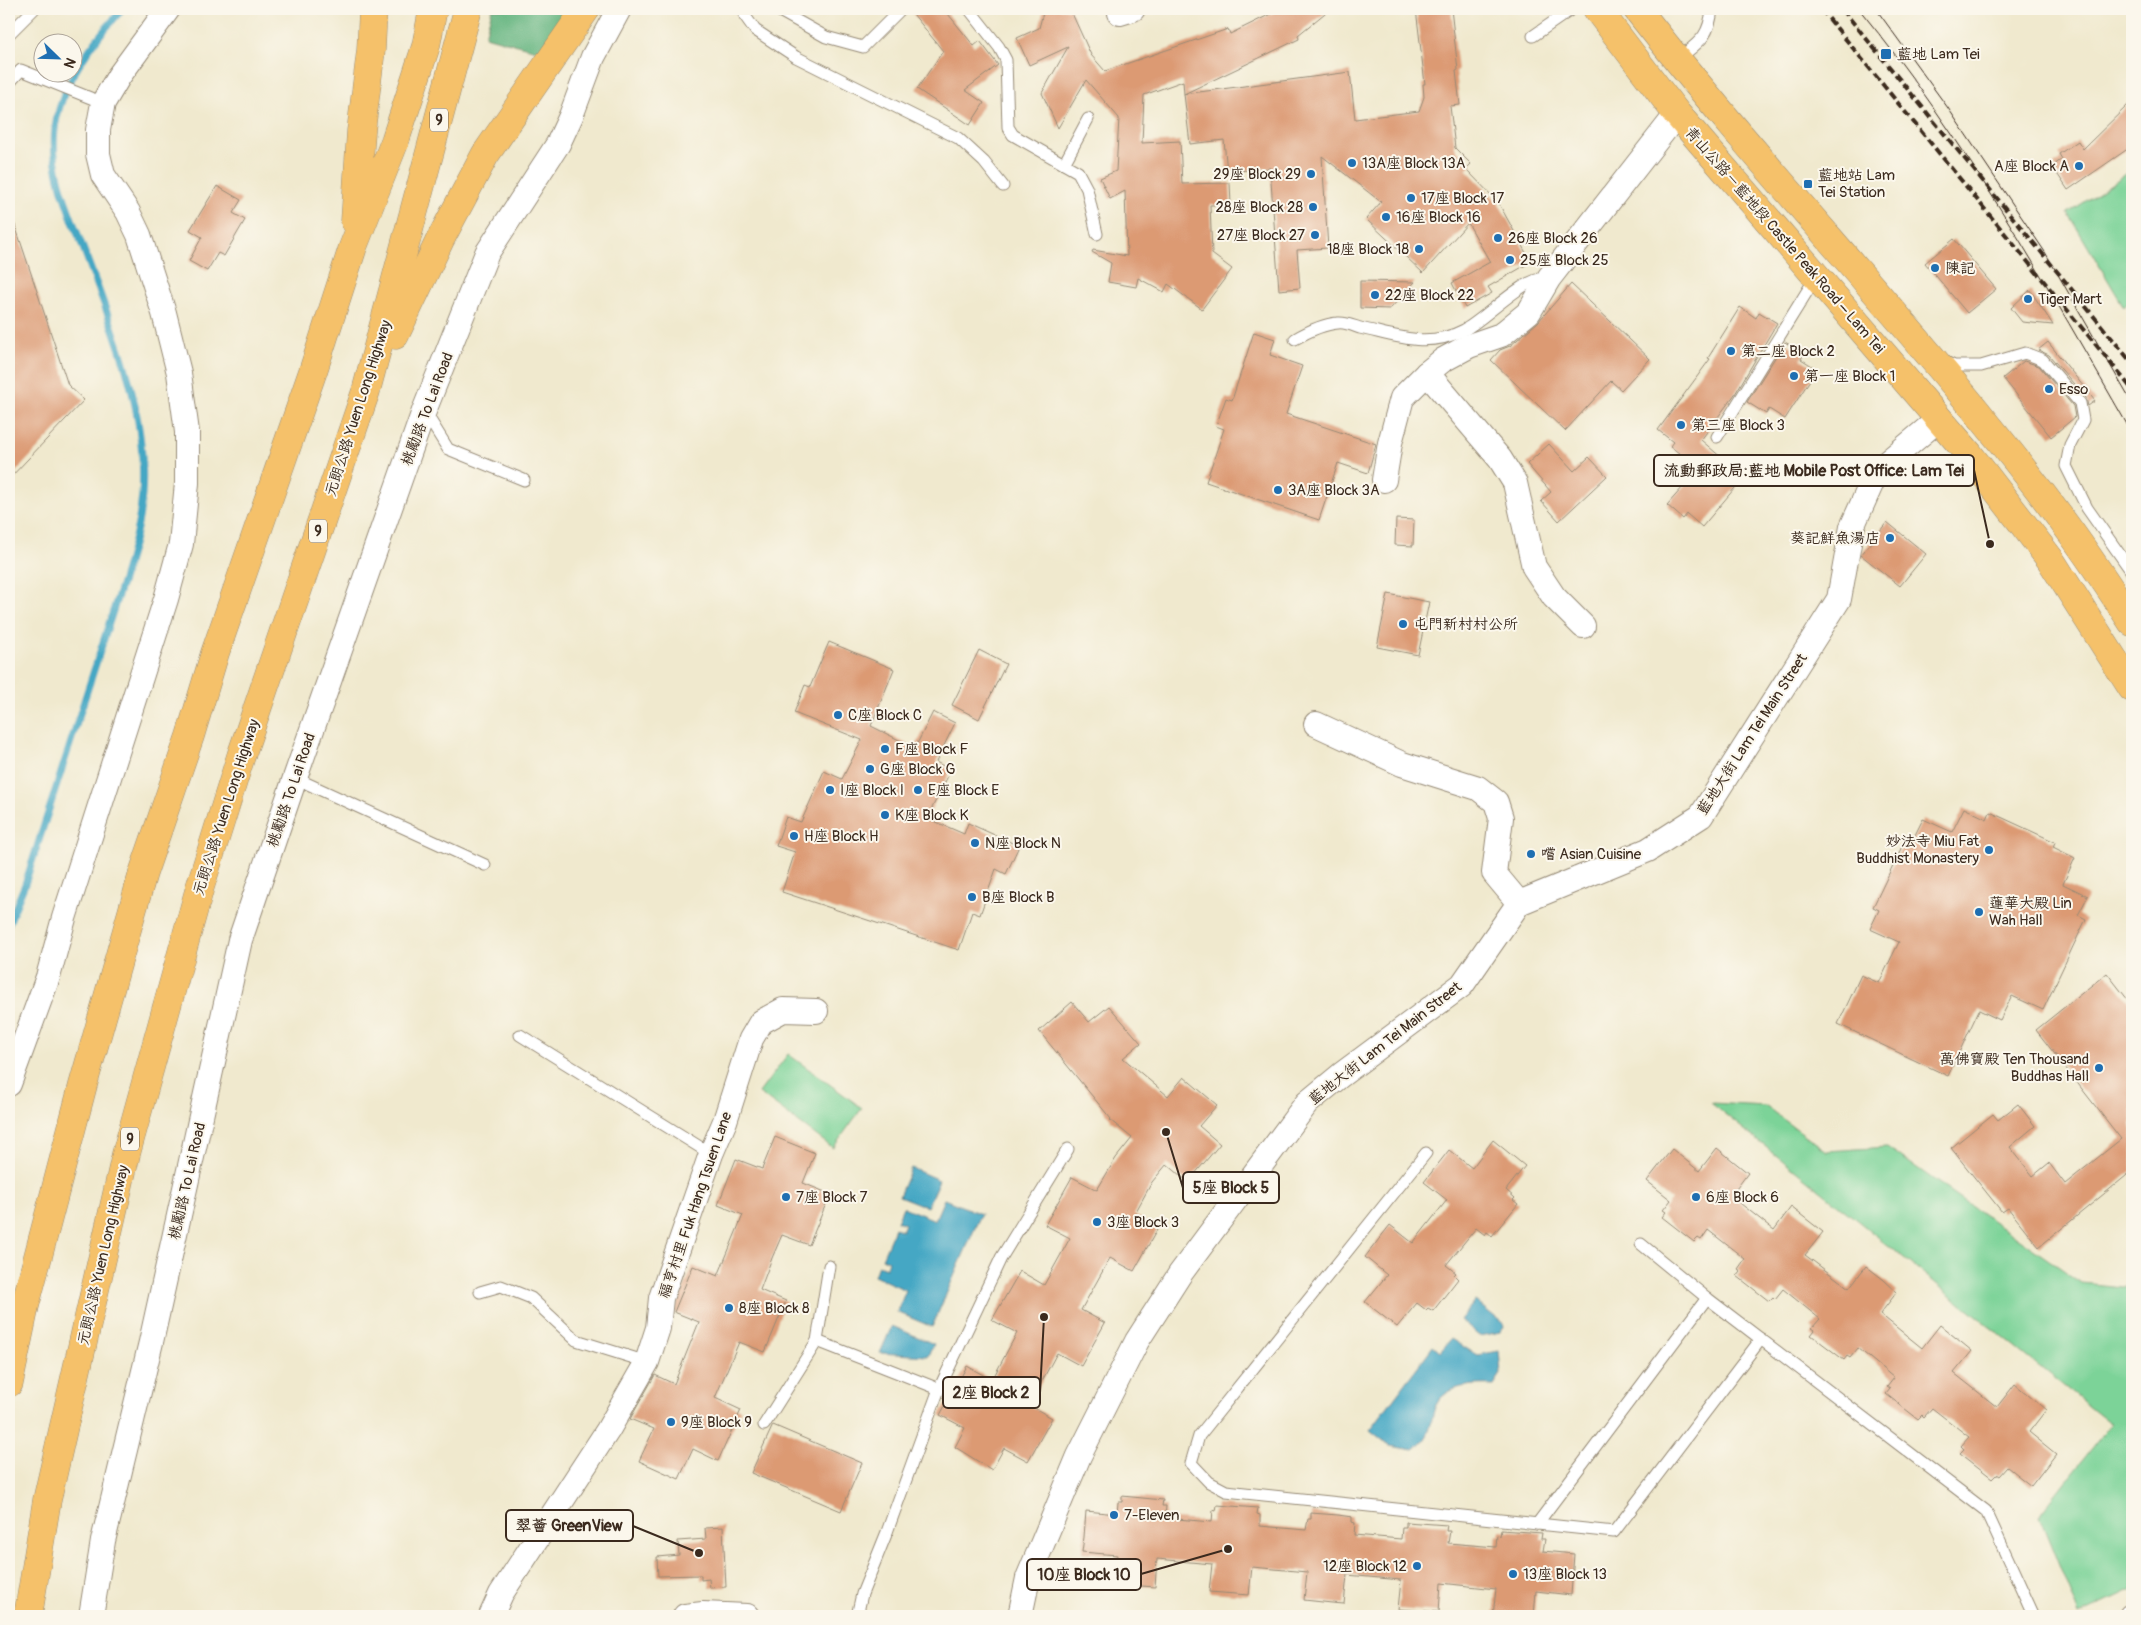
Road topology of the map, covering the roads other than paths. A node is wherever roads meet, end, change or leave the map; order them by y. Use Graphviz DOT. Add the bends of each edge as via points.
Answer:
graph roads {
  1 [pos="34,9"];
  2 [pos="168,9"];
  3 [pos="373,9"];
  4 [pos="433,9"];
  5 [pos="468,9"];
  6 [pos="586,9"];
  7 [pos="619,9"];
  8 [pos="745,9"];
  9 [pos="776,9"];
  10 [pos="901,9"];
  11 [pos="969,9"];
  12 [pos="1572,9"];
  13 [pos="1597,9"];
  14 [pos="1637,9"];
  15 [pos="1712,9"];
  16 [pos="9,34"];
  17 [pos="1533,36"];
  18 [pos="1677,60"];
  19 [pos="9,82"];
  20 [pos="97,101"];
  21 [pos="1677,114"];
  22 [pos="1088,119"];
  23 [pos="1064,164"];
  24 [pos="1003,186"];
  25 [pos="1096,234"];
  26 [pos="353,247"];
  27 [pos="1817,276"];
  28 [pos="1549,278"];
  29 [pos="1295,339"];
  30 [pos="1928,354"];
  31 [pos="1427,373"];
  32 [pos="366,391"];
  33 [pos="424,411"];
  34 [pos="1939,419"];
  35 [pos="1717,437"];
  36 [pos="524,480"];
  37 [pos="1384,480"];
  38 [pos="2132,572"];
  39 [pos="2132,622"];
  40 [pos="1583,626"];
  41 [pos="2132,688"];
  42 [pos="1316,724"];
  43 [pos="295,778"];
  44 [pos="485,865"];
  45 [pos="1518,903"];
  46 [pos="816,1011"];
  47 [pos="520,1035"];
  48 [pos="9,1080"];
  49 [pos="1068,1149"];
  50 [pos="1426,1153"];
  51 [pos="711,1154"];
  52 [pos="1641,1244"];
  53 [pos="829,1266"];
  54 [pos="480,1292"];
  55 [pos="1708,1298"];
  56 [pos="1761,1339"];
  57 [pos="817,1341"];
  58 [pos="646,1362"];
  59 [pos="9,1383"];
  60 [pos="938,1389"];
  61 [pos="764,1425"];
  62 [pos="1537,1524"];
  63 [pos="28,1616"];
  64 [pos="91,1616"];
  65 [pos="491,1616"];
  66 [pos="685,1616"];
  67 [pos="746,1616"];
  68 [pos="857,1616"];
  69 [pos="1020,1616"];
  70 [pos="2034,1616"];
  1 -- 16 [label="lane"];
  2 -- 20 [label="street"];
  3 -- 26 [label="main road"];
  4 -- 26 [label="main road" via="426,46 395,142"];
  5 -- 32 [label="main road, 元朗公路 Yuen Long Highway / 9"];
  6 -- 32 [label="main road" via="485,155"];
  7 -- 33 [label="street, 桃勵路 To Lai Road" via="593,58 558,144 487,253"];
  8 -- 24 [label="lane" via="745,16 755,30 796,58 958,138 984,162"];
  9 -- 10 [label="lane" via="826,37 863,47"];
  11 -- 23 [label="lane" via="1000,47 1006,60 1008,127 1013,135"];
  12 -- 17 [label="lane"];
  13 -- 21 [label="main road, 青山公路－藍地段 Castle Peak Road – Lam Tei"];
  14 -- 18 [label="main road"];
  15 -- 18 [label="lane" via="1710,26 1701,41"];
  18 -- 30 [label="main road"];
  19 -- 20 [label="lane" via="21,70"];
  20 -- 48 [label="street" via="98,154 103,175 139,235 179,372 187,432 188,483 181,544 166,599 48,977"];
  21 -- 27 [label="main road, 青山公路－藍地段 Castle Peak Road – Lam Tei"];
  21 -- 28 [label="street"];
  22 -- 23 [label="lane"];
  23 -- 25 [label="lane" via="1078,172 1087,188"];
  26 -- 59 [label="main road" via="143,873 82,1085 25,1306"];
  27 -- 34 [label="main road, 青山公路－藍地段 Castle Peak Road – Lam Tei"];
  27 -- 35 [label="lane"];
  28 -- 29 [label="lane" via="1528,284 1464,330 1433,341 1412,340 1338,323"];
  28 -- 31 [label="street" via="1530,312 1501,335 1469,346"];
  30 -- 38 [label="lane" via="1954,366 1981,366 2025,353 2043,360 2080,403 2083,420 2070,445 2066,466 2087,508"];
  30 -- 39 [label="main road" via="2066,525"];
  31 -- 37 [label="street" via="1402,398"];
  31 -- 40 [label="street" via="1500,459 1515,483 1534,566 1554,597"];
  32 -- 63 [label="main road, 元朗公路 Yuen Long Highway / 9" via="241,756 200,887 144,1088 47,1500"];
  33 -- 36 [label="lane" via="448,449"];
  33 -- 43 [label="street, 桃勵路 To Lai Road"];
  34 -- 41 [label="main road, 青山公路－藍地段 Castle Peak Road – Lam Tei" via="2050,559"];
  34 -- 45 [label="street, 藍地大街 Lam Tei Main Street" via="1877,471 1852,527 1839,600 1701,816 1648,850"];
  42 -- 45 [label="street" via="1402,764 1478,788 1496,802 1501,818 1494,873"];
  43 -- 44 [label="lane"];
  43 -- 64 [label="street, 桃勵路 To Lai Road" via="240,940 103,1541"];
  45 -- 69 [label="street, 藍地大街 Lam Tei Main Street" via="1462,985 1306,1103 1180,1274 1137,1341 1079,1456 1028,1578"];
  46 -- 51 [label="street, 福亨村里 Fuk Hang Tsuen Lane" via="783,1010 761,1022 751,1039"];
  47 -- 51 [label="lane"];
  49 -- 60 [label="lane" via="1002,1258"];
  50 -- 62 [label="lane" via="1200,1436 1191,1463 1209,1482 1226,1491"];
  51 -- 58 [label="street, 福亨村里 Fuk Hang Tsuen Lane" via="661,1298 658,1328"];
  52 -- 55 [label="lane"];
  53 -- 57 [label="lane"];
  54 -- 58 [label="lane" via="501,1286 531,1298 576,1340"];
  55 -- 56 [label="lane"];
  55 -- 62 [label="lane"];
  56 -- 62 [label="lane" via="1614,1532"];
  56 -- 70 [label="lane" via="1986,1511"];
  57 -- 60 [label="lane"];
  57 -- 61 [label="lane"];
  58 -- 65 [label="street, 福亨村里 Fuk Hang Tsuen Lane" via="608,1430 501,1594"];
  60 -- 68 [label="lane" via="862,1594"];
  66 -- 67 [label="street"];
}
